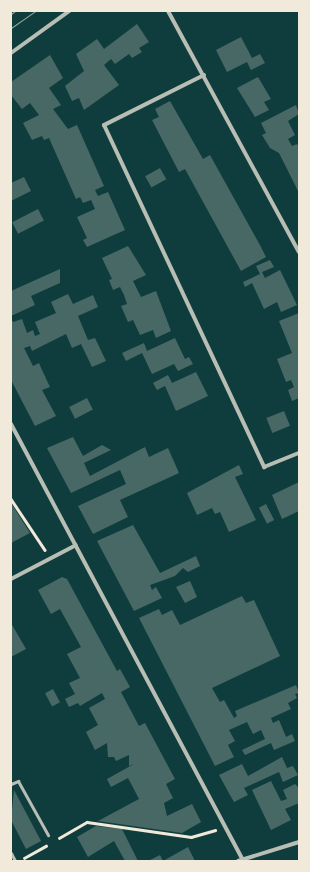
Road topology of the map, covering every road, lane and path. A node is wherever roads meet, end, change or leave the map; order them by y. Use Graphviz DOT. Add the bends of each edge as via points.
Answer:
graph roads {
  1 [pos="69,11"];
  2 [pos="168,11"];
  3 [pos="11,53"];
  4 [pos="204,75"];
  5 [pos="299,252"];
  6 [pos="11,424"];
  7 [pos="299,453"];
  8 [pos="11,499"];
  9 [pos="76,545"];
  10 [pos="51,557"];
  11 [pos="11,579"];
  12 [pos="11,784"];
  13 [pos="226,828"];
  14 [pos="48,835"];
  15 [pos="299,842"];
  16 [pos="11,853"];
  17 [pos="241,860"];
  18 [pos="16,861"];
  19 [pos="19,861"];
  1 -- 3 [label="street"];
  2 -- 4 [label="street"];
  4 -- 5 [label="street"];
  4 -- 7 [label="street" via="104,125 264,467"];
  6 -- 9 [label="street"];
  8 -- 10 [label="path" via="26,525"];
  9 -- 10 [label="street"];
  9 -- 13 [label="street"];
  10 -- 11 [label="street"];
  12 -- 14 [label="lane" via="18,781"];
  13 -- 17 [label="street"];
  13 -- 19 [label="path" via="191,837 87,822"];
  15 -- 17 [label="street"];
  16 -- 18 [label="lane"];
}
